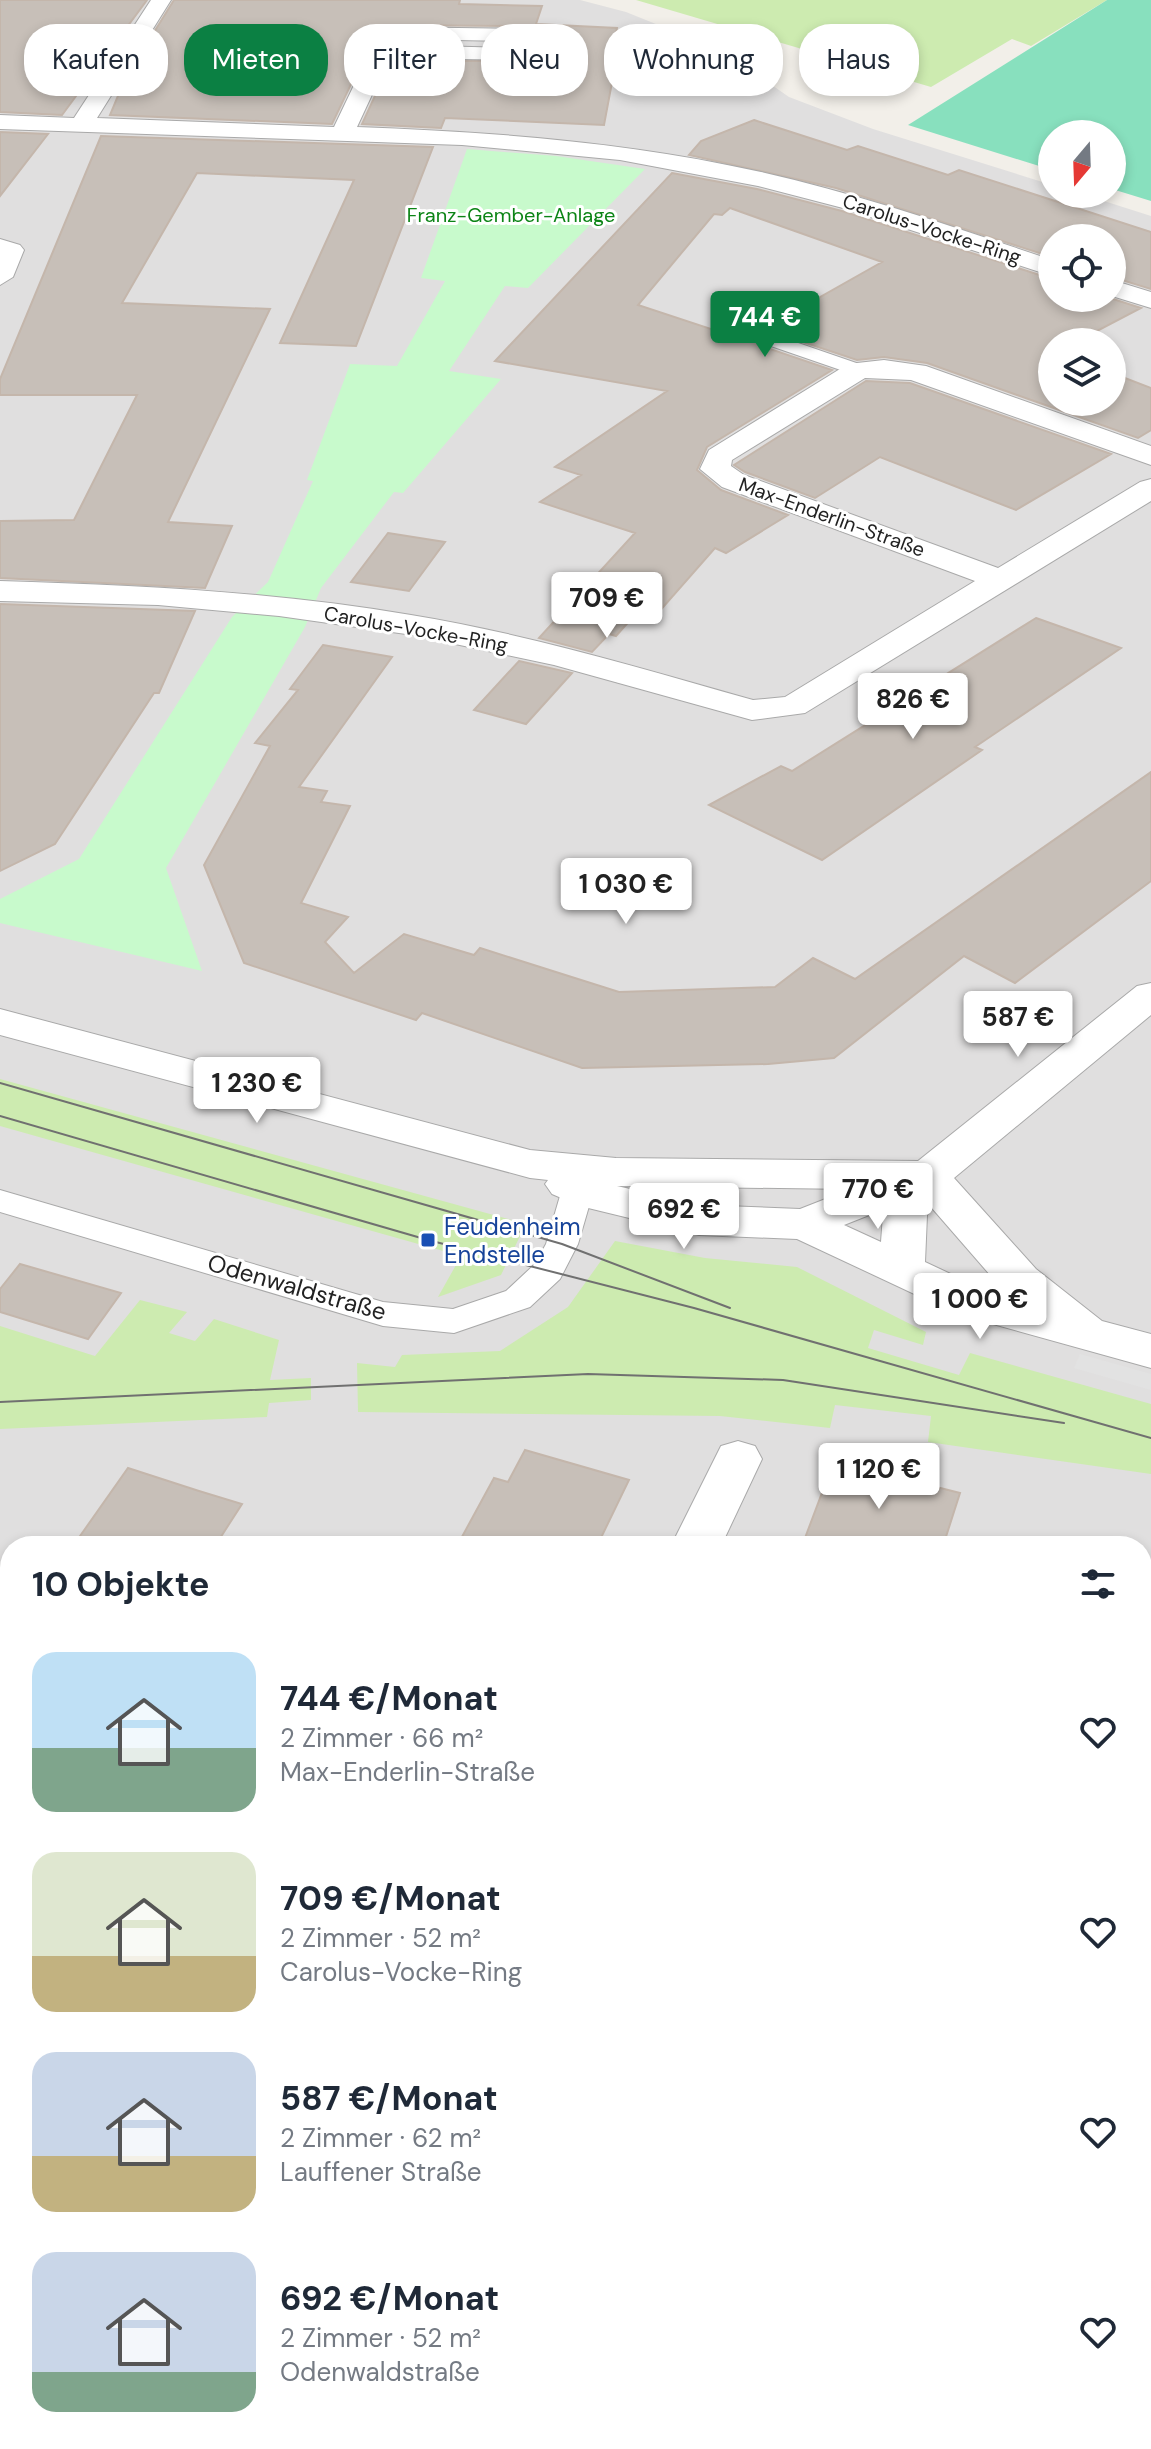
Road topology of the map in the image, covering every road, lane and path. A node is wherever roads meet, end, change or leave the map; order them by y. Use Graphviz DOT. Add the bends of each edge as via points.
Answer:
graph roads {
  1 [pos="161,0"];
  2 [pos="382,51"];
  3 [pos="360,96"];
  4 [pos="0,122"];
  5 [pos="81,125"];
  6 [pos="342,134"];
  7 [pos="0,247"];
  8 [pos="1038,263"];
  9 [pos="0,277"];
  10 [pos="1126,292"];
  11 [pos="1151,300"];
  12 [pos="775,341"];
  13 [pos="858,370"];
  14 [pos="1151,456"];
  15 [pos="1151,488"];
  16 [pos="1001,580"];
  17 [pos="0,591"];
  18 [pos="1151,995"];
  19 [pos="0,1022"];
  20 [pos="530,1164"];
  21 [pos="928,1176"];
  22 [pos="578,1189"];
  23 [pos="0,1201"];
  24 [pos="804,1224"];
  25 [pos="902,1268"];
  26 [pos="1087,1334"];
  27 [pos="1151,1351"];
  28 [pos="738,1459"];
  29 [pos="701,1536"];
  1 -- 5 [label="street"];
  2 -- 2 [label="street" via="396,32 526,38 521,53 512,55"];
  3 -- 6 [label="street"];
  4 -- 5 [label="street, Carolus-Vocke-Ring"];
  5 -- 6 [label="street, Carolus-Vocke-Ring"];
  6 -- 8 [label="street, Carolus-Vocke-Ring" via="462,138 662,160 852,203"];
  7 -- 9 [label="street" via="11,250"];
  10 -- 11 [label="street"];
  12 -- 13 [label="lane"];
  13 -- 14 [label="street" via="916,372"];
  13 -- 16 [label="street, Max-Enderlin-Straße" via="719,456 715,469 733,481"];
  15 -- 16 [label="street, Carolus-Vocke-Ring" via="1122,520"];
  16 -- 17 [label="street, Carolus-Vocke-Ring" via="793,706 752,710 560,656 413,625 158,595"];
  18 -- 21 [label="street"];
  19 -- 20 [label="street"];
  20 -- 21 [label="street" via="616,1172"];
  20 -- 22 [label="street"];
  21 -- 24 [label="street"];
  21 -- 25 [label="street" via="905,1215"];
  21 -- 26 [label="street" via="1020,1280"];
  22 -- 23 [label="lane, Odenwaldstraße" via="548,1271 518,1299 454,1321 383,1314"];
  22 -- 24 [label="street" via="699,1220"];
  24 -- 25 [label="street"];
  25 -- 26 [label="street" via="973,1303"];
  26 -- 27 [label="street"];
  28 -- 29 [label="street"];
}
